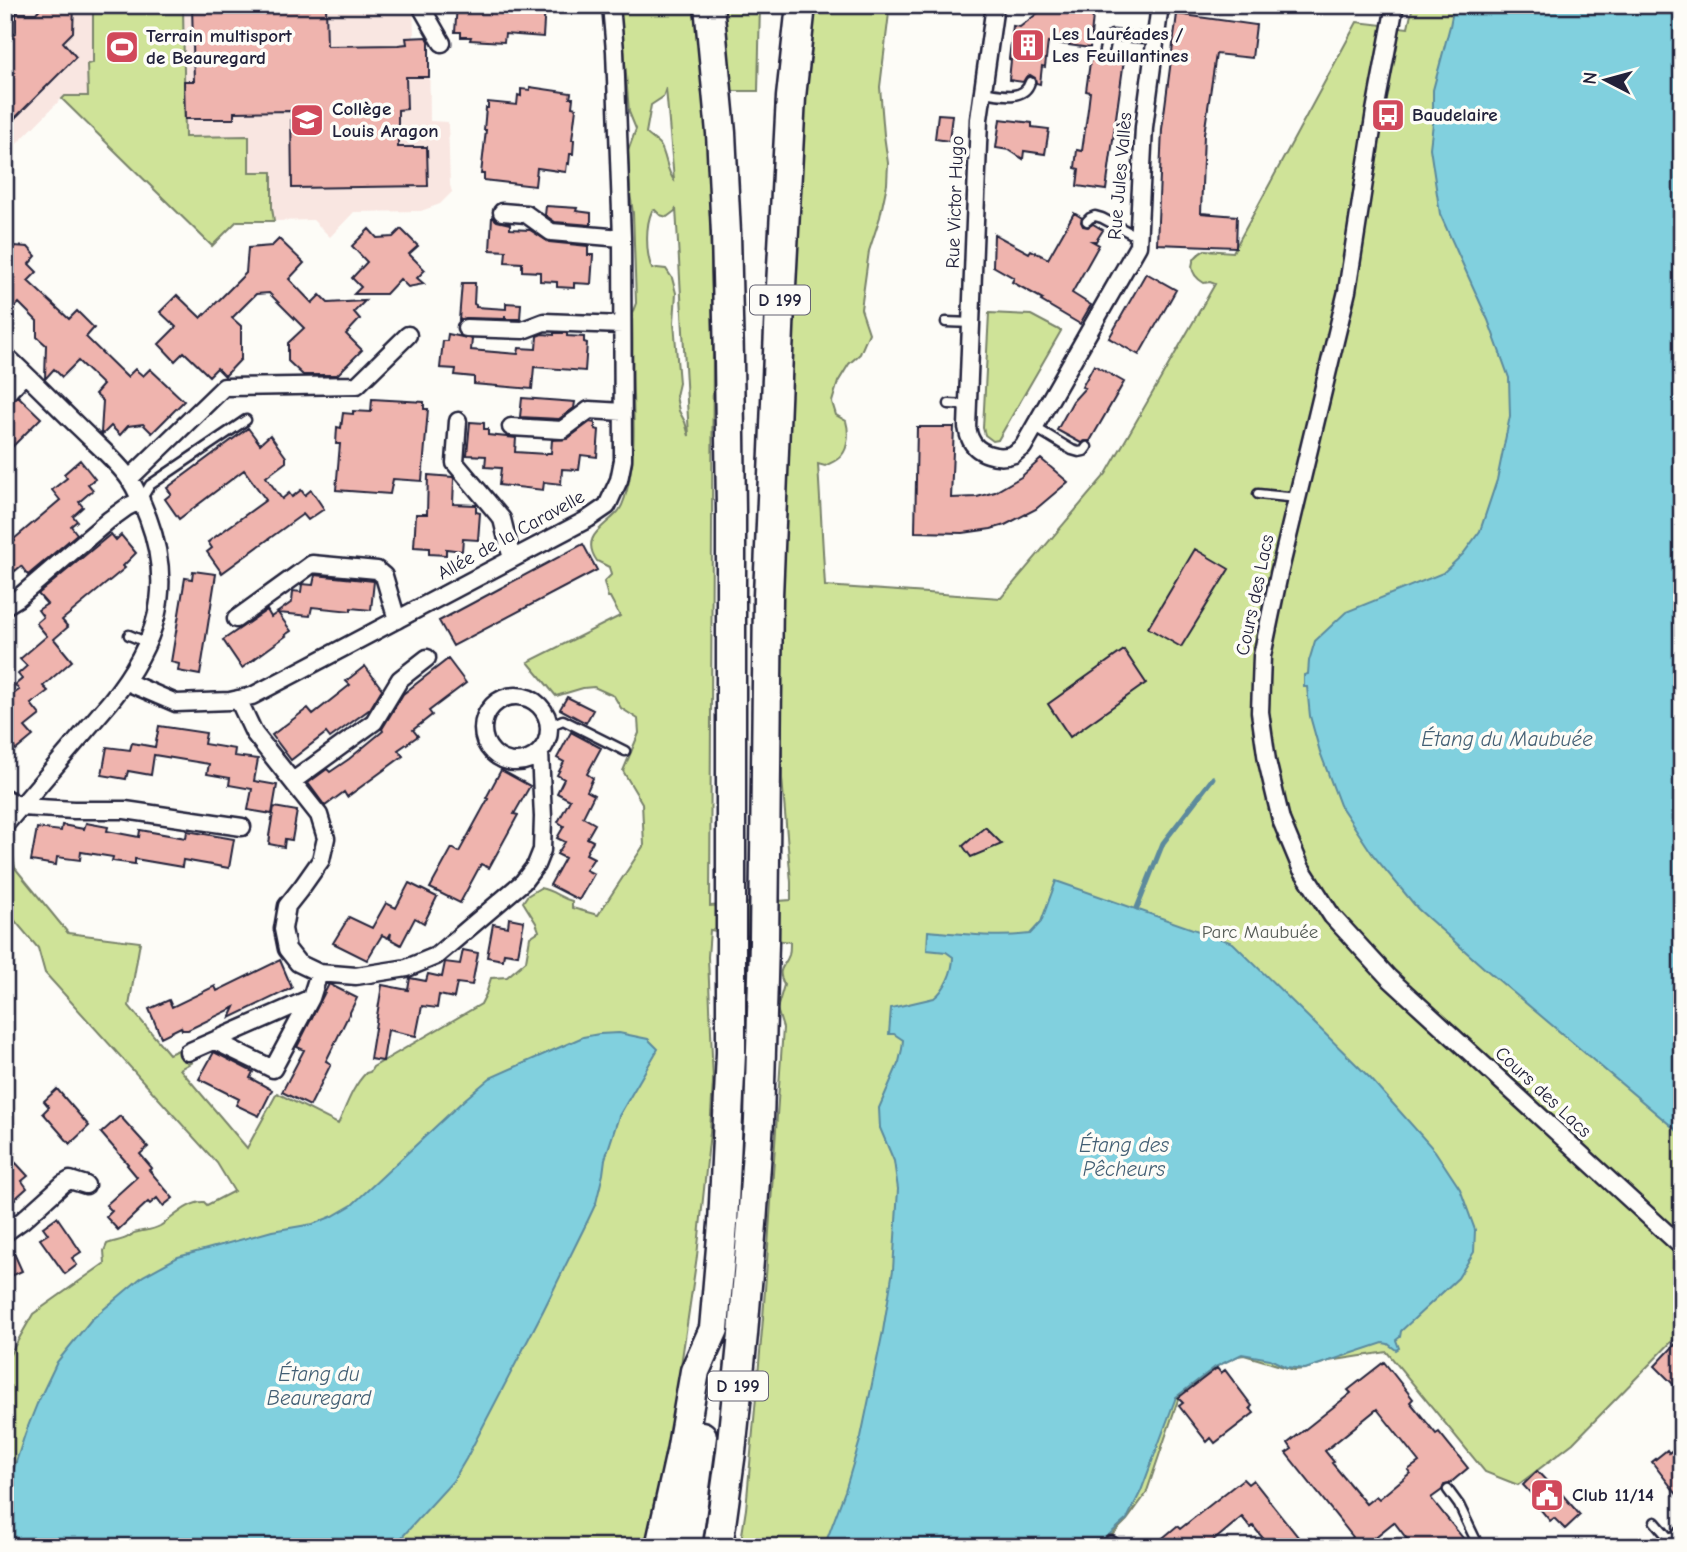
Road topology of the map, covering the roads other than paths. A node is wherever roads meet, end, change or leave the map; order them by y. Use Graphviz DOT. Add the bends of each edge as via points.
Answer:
graph roads {
  1 [pos="423,5"];
  2 [pos="611,5"];
  3 [pos="709,5"];
  4 [pos="801,5"];
  5 [pos="995,5"];
  6 [pos="1160,5"];
  7 [pos="1389,8"];
  8 [pos="1156,39"];
  9 [pos="442,43"];
  10 [pos="1103,57"];
  11 [pos="1030,82"];
  12 [pos="983,92"];
  13 [pos="502,212"];
  14 [pos="1087,221"];
  15 [pos="1139,237"];
  16 [pos="622,238"];
  17 [pos="946,323"];
  18 [pos="972,323"];
  19 [pos="622,325"];
  20 [pos="466,328"];
  21 [pos="408,335"];
  22 [pos="5,355"];
  23 [pos="25,374"];
  24 [pos="5,395"];
  25 [pos="949,404"];
  26 [pos="969,404"];
  27 [pos="623,412"];
  28 [pos="246,420"];
  29 [pos="458,421"];
  30 [pos="511,427"];
  31 [pos="1034,427"];
  32 [pos="1023,447"];
  33 [pos="1087,447"];
  34 [pos="130,479"];
  35 [pos="1258,494"];
  36 [pos="1298,498"];
  37 [pos="141,500"];
  38 [pos="512,559"];
  39 [pos="5,606"];
  40 [pos="236,619"];
  41 [pos="397,620"];
  42 [pos="129,635"];
  43 [pos="148,643"];
  44 [pos="427,659"];
  45 [pos="127,682"];
  46 [pos="238,699"];
  47 [pos="549,726"];
  48 [pos="625,751"];
  49 [pos="540,752"];
  50 [pos="293,781"];
  51 [pos="5,798"];
  52 [pos="21,807"];
  53 [pos="5,825"];
  54 [pos="242,827"];
  55 [pos="319,973"];
  56 [pos="311,998"];
  57 [pos="215,1041"];
  58 [pos="188,1052"];
  59 [pos="86,1185"];
  60 [pos="5,1233"];
  61 [pos="1682,1247"];
  62 [pos="714,1329"];
  63 [pos="1448,1490"];
  64 [pos="1655,1522"];
  65 [pos="1674,1542"];
  66 [pos="660,1547"];
  67 [pos="687,1547"];
  68 [pos="718,1547"];
  69 [pos="1479,1547"];
  1 -- 9 [label="street"];
  2 -- 16 [label="street, Allée de la Caravelle"];
  3 -- 62 [label="highway, D 199" via="726,233 731,512 731,1053"];
  4 -- 68 [label="highway, D 199" via="791,97 768,596 759,1121 734,1426"];
  5 -- 12 [label="street, Rue Victor Hugo"];
  6 -- 8 [label="street, Rue Jules Vallès"];
  7 -- 36 [label="street, Cours des Lacs" via="1348,291"];
  8 -- 10 [label="lane" via="1112,35"];
  8 -- 15 [label="street, Rue Jules Vallès" via="1144,127"];
  11 -- 12 [label="lane" via="1018,95"];
  12 -- 18 [label="street, Rue Victor Hugo"];
  13 -- 16 [label="street" via="526,214 551,232"];
  14 -- 15 [label="lane" via="1094,216 1102,218"];
  15 -- 31 [label="street, Rue Jules Vallès"];
  16 -- 19 [label="street, Allée de la Caravelle"];
  17 -- 18 [label="lane"];
  18 -- 26 [label="street, Rue Victor Hugo"];
  19 -- 20 [label="street" via="544,322 523,330"];
  19 -- 27 [label="street, Allée de la Caravelle"];
  21 -- 34 [label="street" via="357,385 224,387"];
  22 -- 23 [label="street"];
  23 -- 24 [label="street"];
  23 -- 34 [label="street"];
  25 -- 26 [label="lane"];
  26 -- 32 [label="street, Rue Victor Hugo" via="967,427 979,450 1001,456"];
  27 -- 30 [label="street" via="589,410 562,430"];
  27 -- 38 [label="street, Allée de la Caravelle" via="623,460 607,506"];
  28 -- 37 [label="lane" via="150,485"];
  29 -- 38 [label="street" via="455,463 502,519"];
  31 -- 32 [label="street, Rue Jules Vallès"];
  31 -- 33 [label="lane" via="1072,450"];
  34 -- 37 [label="street"];
  35 -- 36 [label="lane"];
  36 -- 61 [label="street, Cours des Lacs" via="1262,656 1260,712 1281,820 1301,868 1332,916 1389,978"];
  37 -- 39 [label="street" via="109,520"];
  37 -- 43 [label="street" via="154,533 160,576 159,603"];
  38 -- 41 [label="street, Allée de la Caravelle"];
  40 -- 41 [label="street" via="312,564 377,570 384,576"];
  41 -- 46 [label="street, Allée de la Caravelle" via="266,689"];
  42 -- 43 [label="lane"];
  43 -- 45 [label="street"];
  44 -- 50 [label="street" via="400,679 374,722"];
  45 -- 46 [label="street, Allée de la Caravelle" via="176,703"];
  45 -- 52 [label="street"];
  46 -- 50 [label="street" via="254,733"];
  47 -- 48 [label="lane" via="564,720"];
  47 -- 49 [label="street"];
  47 -- 49 [label="street" via="536,703 514,696 496,703 484,721 486,743 500,759 521,762"];
  49 -- 55 [label="street" via="542,850 523,882 436,956 407,968 356,976"];
  50 -- 55 [label="street" via="319,815 326,838 321,860 287,906 283,929 287,949 298,963"];
  51 -- 52 [label="street"];
  52 -- 53 [label="street"];
  52 -- 54 [label="street" via="125,810"];
  55 -- 56 [label="street"];
  56 -- 57 [label="street"];
  56 -- 57 [label="street" via="273,1069"];
  57 -- 58 [label="street"];
  59 -- 60 [label="street" via="70,1180 63,1184"];
  62 -- 66 [label="highway" via="695,1371"];
  62 -- 67 [label="highway, D 199"];
  63 -- 69 [label="lane"];
  64 -- 65 [label="lane"];
}
